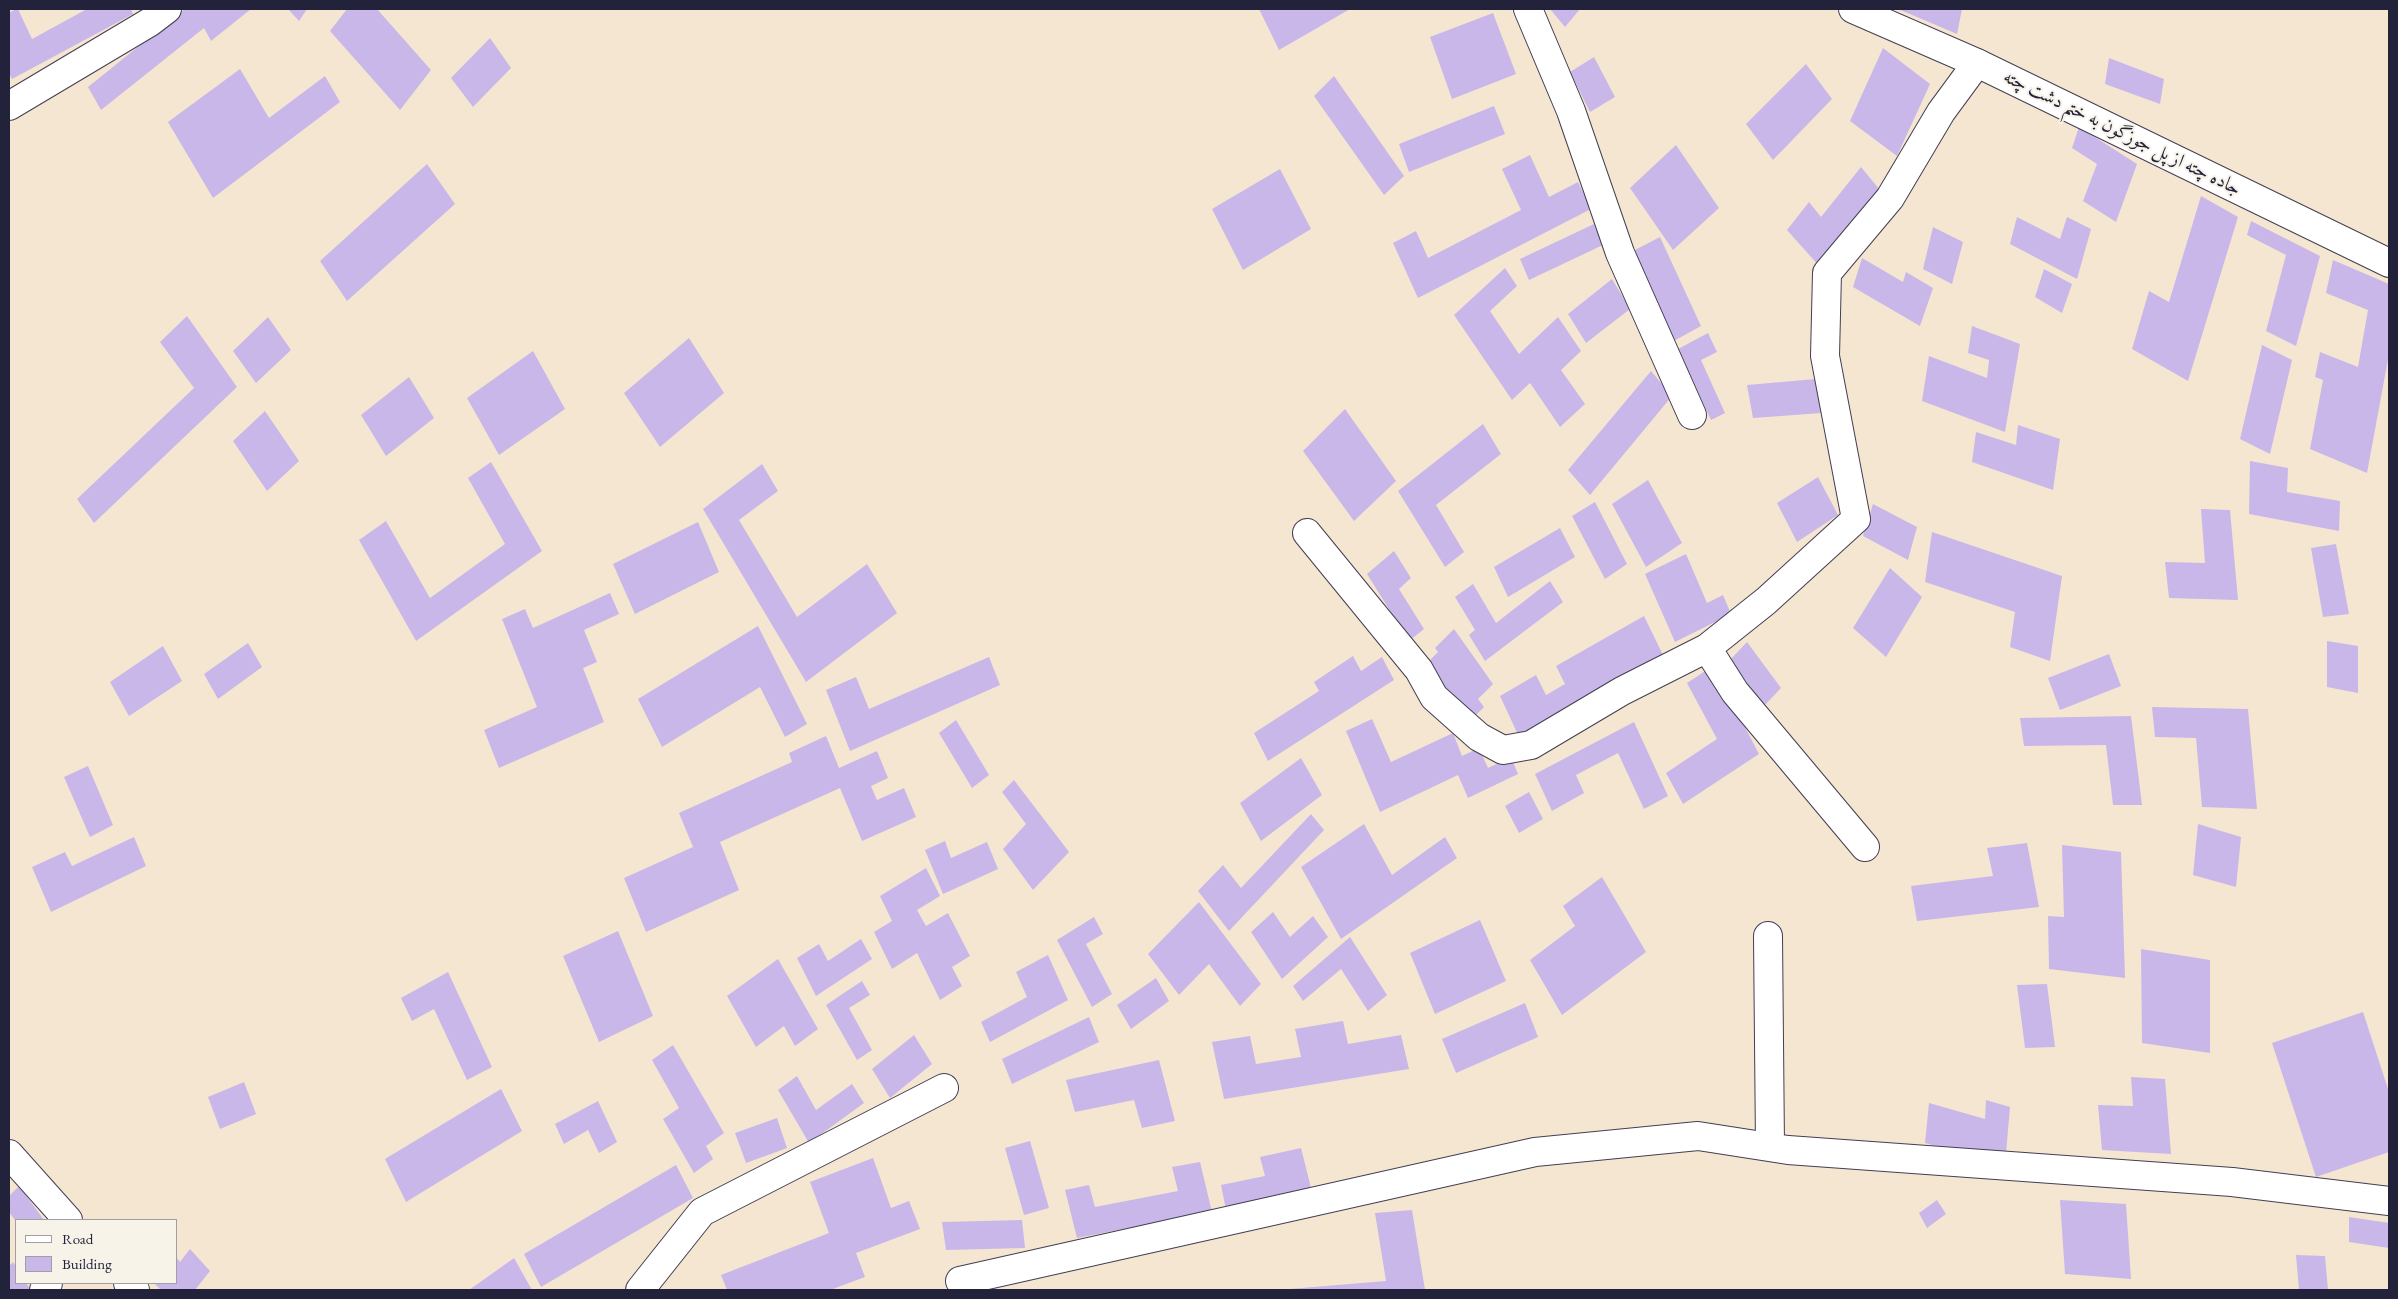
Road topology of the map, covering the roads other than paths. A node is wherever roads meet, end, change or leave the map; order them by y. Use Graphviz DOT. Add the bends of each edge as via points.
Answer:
graph roads {
  1 [pos="167,9"];
  2 [pos="1528,9"];
  3 [pos="1853,9"];
  4 [pos="1977,63"];
  5 [pos="9,106"];
  6 [pos="2389,263"];
  7 [pos="1692,415"];
  8 [pos="1307,533"];
  9 [pos="1707,648"];
  10 [pos="1865,847"];
  11 [pos="1768,936"];
  12 [pos="944,1088"];
  13 [pos="1770,1146"];
  14 [pos="9,1154"];
  15 [pos="2389,1200"];
  16 [pos="67,1219"];
  17 [pos="960,1281"];
  18 [pos="640,1290"];
  1 -- 5 [label="street"];
  2 -- 7 [label="street" via="1571,111 1620,253"];
  3 -- 4 [label="street, جاده چته از پل جوزگون به ختم دشت چته"];
  4 -- 6 [label="street, جاده چته از پل جوزگون به ختم دشت چته"];
  4 -- 9 [label="street" via="1940,112 1890,198 1827,273 1825,356 1856,519 1766,601"];
  8 -- 9 [label="street" via="1419,670 1434,697 1479,738 1504,750 1531,745 1622,691"];
  9 -- 10 [label="street" via="1735,692"];
  11 -- 13 [label="street"];
  12 -- 18 [label="street" via="702,1212"];
  13 -- 15 [label="street" via="1937,1162 2232,1182"];
  13 -- 17 [label="street" via="1698,1136 1535,1152"];
  14 -- 16 [label="street"];
}
